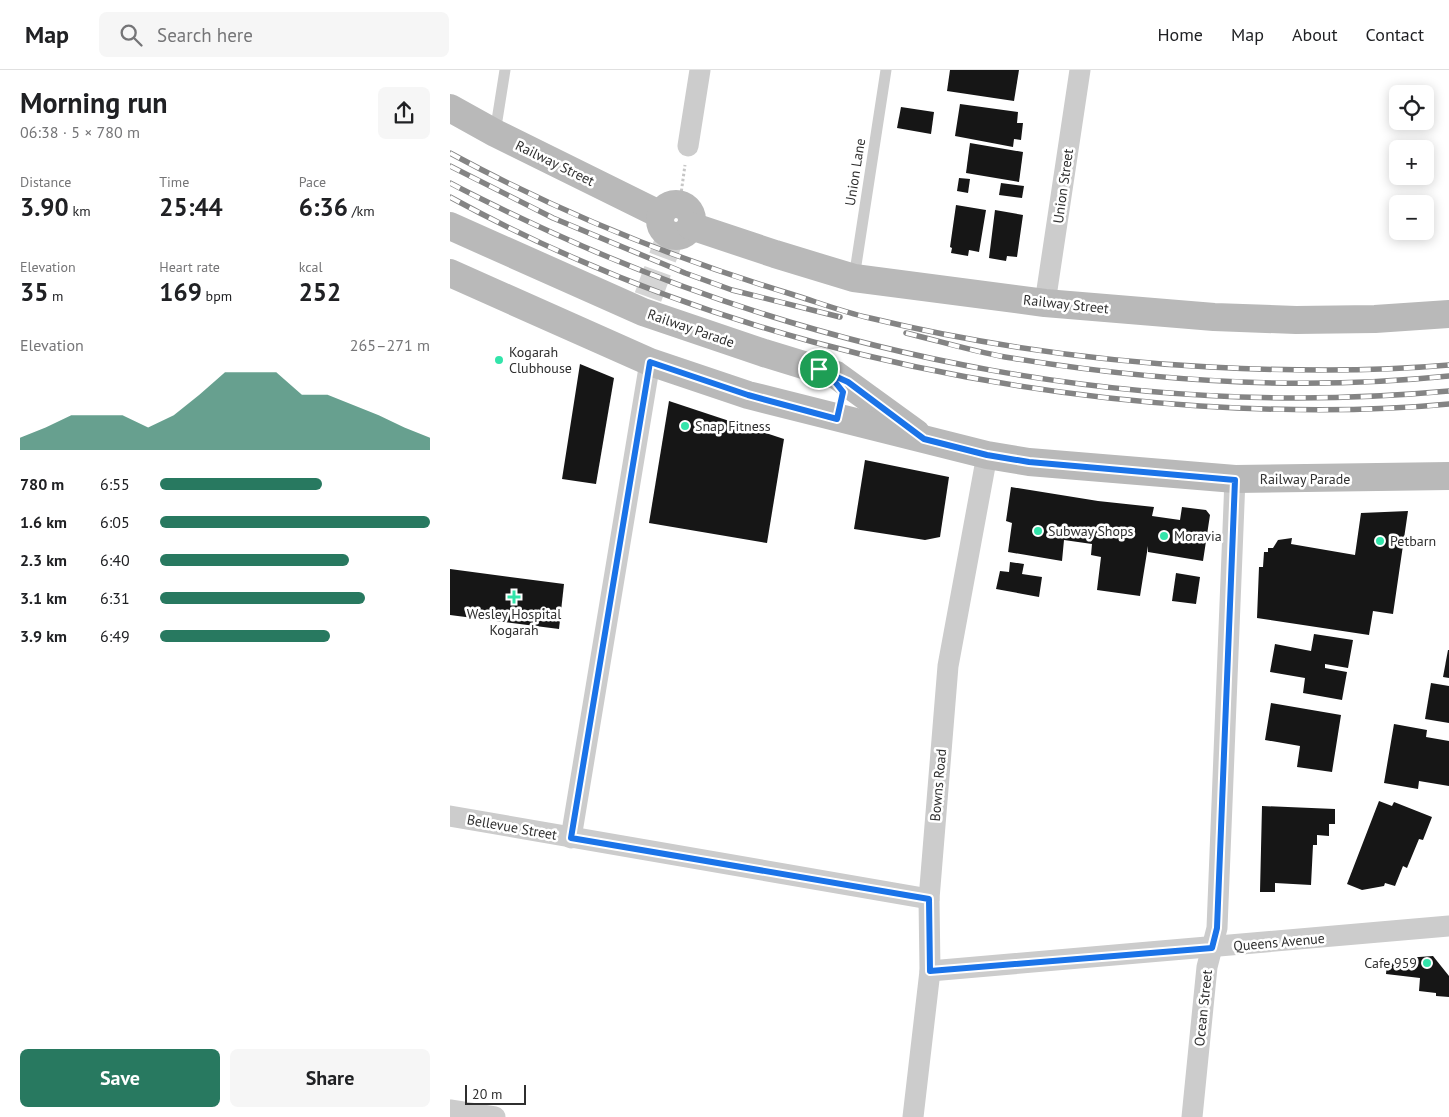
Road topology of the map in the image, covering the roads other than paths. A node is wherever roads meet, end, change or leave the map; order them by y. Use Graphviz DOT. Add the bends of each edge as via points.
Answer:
graph roads {
  1 [pos="505,70"];
  2 [pos="700,70"];
  3 [pos="886,70"];
  4 [pos="1080,70"];
  5 [pos="450,108"];
  6 [pos="495,133"];
  7 [pos="688,146"];
  8 [pos="450,226"];
  9 [pos="450,274"];
  10 [pos="854,278"];
  11 [pos="1045,303"];
  12 [pos="1449,314"];
  13 [pos="650,362"];
  14 [pos="819,369"];
  15 [pos="837,419"];
  16 [pos="924,439"];
  17 [pos="987,455"];
  18 [pos="1449,476"];
  19 [pos="1235,480"];
  20 [pos="450,816"];
  21 [pos="571,838"];
  22 [pos="929,899"];
  23 [pos="1447,927"];
  24 [pos="1212,948"];
  25 [pos="930,971"];
  26 [pos="450,1110"];
  27 [pos="494,1117"];
  28 [pos="913,1117"];
  29 [pos="1192,1117"];
  1 -- 6 [label="lane"];
  2 -- 7 [label="street"];
  3 -- 10 [label="lane, Union Lane"];
  4 -- 11 [label="street, Union Street"];
  5 -- 6 [label="main road, Railway Street"];
  6 -- 10 [label="main road, Railway Street" via="674,224"];
  8 -- 14 [label="main road, Railway Parade" via="764,353"];
  9 -- 13 [label="main road, Railway Parade"];
  10 -- 11 [label="main road, Railway Street"];
  11 -- 12 [label="main road, Railway Street" via="1214,317 1296,320"];
  13 -- 15 [label="main road, Railway Parade" via="748,395"];
  13 -- 21 [label="street"];
  14 -- 15 [label="main road" via="843,392"];
  14 -- 16 [label="main road, Railway Parade" via="848,382"];
  15 -- 16 [label="main road, Railway Parade"];
  16 -- 17 [label="main road, Railway Parade"];
  17 -- 19 [label="main road, Railway Parade" via="1029,462"];
  17 -- 22 [label="street, Bowns Road" via="948,666"];
  18 -- 19 [label="main road, Railway Parade"];
  19 -- 24 [label="street, Ocean Street" via="1217,928"];
  20 -- 21 [label="street, Bellevue Street"];
  21 -- 22 [label="street, Bellevue Street"];
  22 -- 25 [label="street, Bowns Road"];
  23 -- 24 [label="street, Queens Avenue"];
  24 -- 25 [label="street, Queens Avenue"];
  24 -- 29 [label="street, Ocean Street" via="1207,967"];
  25 -- 28 [label="street, Bowns Road"];
  26 -- 27 [label="street"];
}
